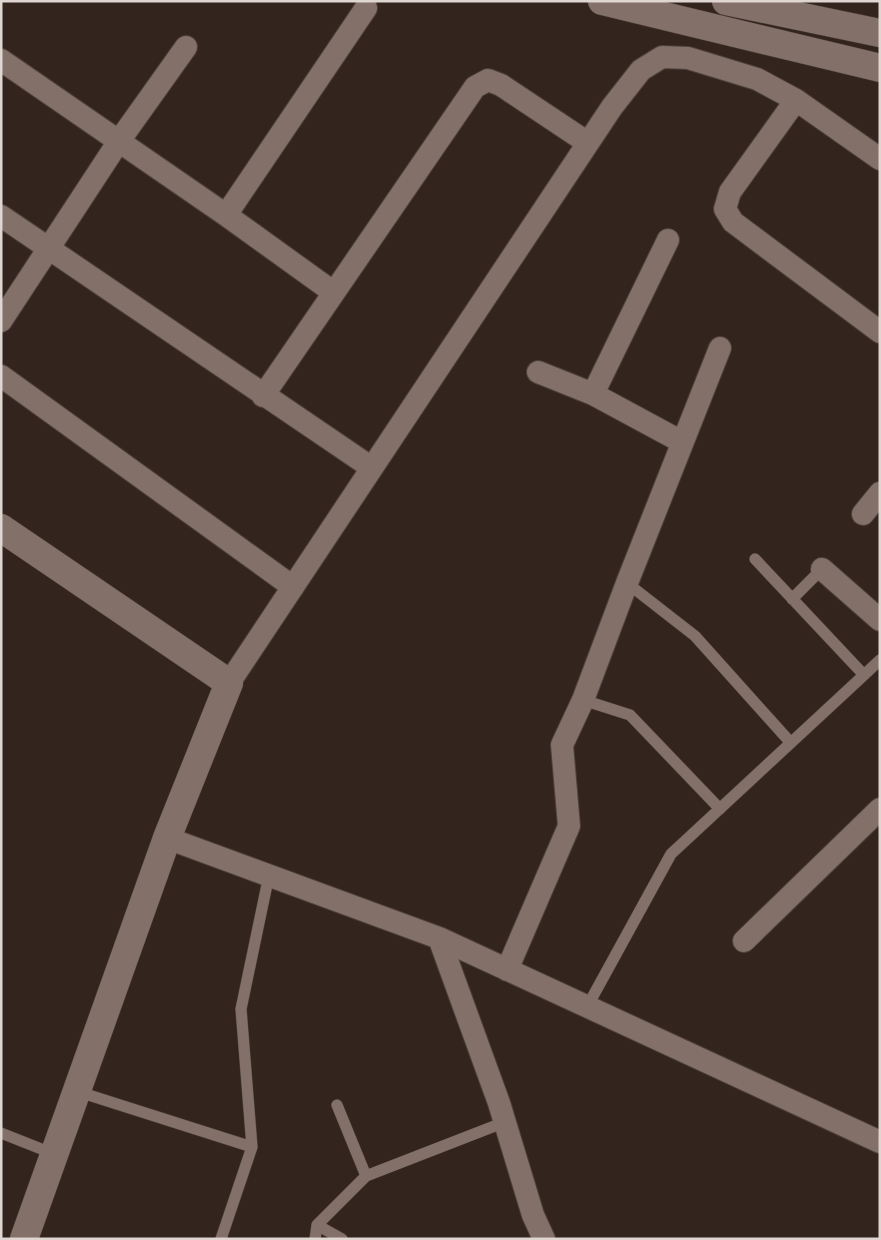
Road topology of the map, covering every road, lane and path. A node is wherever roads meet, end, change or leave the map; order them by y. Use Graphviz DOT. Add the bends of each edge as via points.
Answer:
graph roads {
  1 [pos="602,1"];
  2 [pos="726,1"];
  3 [pos="366,8"];
  4 [pos="880,33"];
  5 [pos="186,47"];
  6 [pos="1,60"];
  7 [pos="880,68"];
  8 [pos="796,100"];
  9 [pos="119,141"];
  10 [pos="588,143"];
  11 [pos="880,159"];
  12 [pos="226,215"];
  13 [pos="1,216"];
  14 [pos="668,240"];
  15 [pos="49,249"];
  16 [pos="333,292"];
  17 [pos="1,321"];
  18 [pos="880,332"];
  19 [pos="720,348"];
  20 [pos="538,372"];
  21 [pos="1,376"];
  22 [pos="593,394"];
  23 [pos="263,396"];
  24 [pos="682,442"];
  25 [pos="372,468"];
  26 [pos="880,493"];
  27 [pos="863,514"];
  28 [pos="1,528"];
  29 [pos="755,559"];
  30 [pos="822,569"];
  31 [pos="626,583"];
  32 [pos="293,587"];
  33 [pos="792,599"];
  34 [pos="880,620"];
  35 [pos="880,660"];
  36 [pos="864,675"];
  37 [pos="229,683"];
  38 [pos="583,700"];
  39 [pos="791,743"];
  40 [pos="720,809"];
  41 [pos="880,809"];
  42 [pos="167,838"];
  43 [pos="270,876"];
  44 [pos="439,938"];
  45 [pos="744,940"];
  46 [pos="507,970"];
  47 [pos="587,1007"];
  48 [pos="76,1091"];
  49 [pos="337,1105"];
  50 [pos="505,1122"];
  51 [pos="1,1133"];
  52 [pos="880,1142"];
  53 [pos="252,1147"];
  54 [pos="54,1154"];
  55 [pos="366,1176"];
  56 [pos="317,1225"];
  57 [pos="24,1239"];
  58 [pos="221,1239"];
  59 [pos="315,1239"];
  60 [pos="342,1239"];
  61 [pos="544,1239"];
  1 -- 7 [label="street"];
  2 -- 4 [label="street"];
  3 -- 12 [label="street"];
  5 -- 9 [label="street"];
  6 -- 9 [label="street"];
  8 -- 10 [label="street" via="757,79 688,58 662,57 641,70"];
  8 -- 11 [label="street"];
  8 -- 18 [label="street" via="730,192 725,209 734,222"];
  9 -- 12 [label="street"];
  9 -- 15 [label="street"];
  10 -- 16 [label="street" via="488,80 475,87"];
  10 -- 25 [label="street"];
  12 -- 16 [label="street"];
  13 -- 15 [label="street"];
  14 -- 22 [label="street"];
  15 -- 17 [label="street"];
  15 -- 23 [label="street"];
  16 -- 23 [label="street"];
  19 -- 24 [label="street"];
  20 -- 22 [label="street"];
  21 -- 32 [label="street"];
  22 -- 24 [label="street"];
  23 -- 25 [label="street"];
  24 -- 31 [label="street"];
  25 -- 32 [label="street"];
  26 -- 27 [label="street"];
  28 -- 37 [label="street"];
  29 -- 33 [label="lane"];
  30 -- 33 [label="lane"];
  30 -- 34 [label="street"];
  31 -- 38 [label="street"];
  31 -- 39 [label="lane" via="696,636"];
  32 -- 37 [label="street"];
  33 -- 36 [label="lane"];
  35 -- 36 [label="lane"];
  36 -- 39 [label="lane"];
  37 -- 42 [label="street"];
  38 -- 40 [label="lane" via="630,715"];
  38 -- 46 [label="street" via="562,745 570,826"];
  39 -- 40 [label="lane"];
  40 -- 47 [label="lane" via="671,854"];
  41 -- 45 [label="street"];
  42 -- 43 [label="street"];
  42 -- 48 [label="street"];
  43 -- 44 [label="street"];
  43 -- 53 [label="lane" via="241,1009"];
  44 -- 46 [label="street"];
  44 -- 50 [label="street"];
  46 -- 47 [label="street"];
  47 -- 52 [label="street"];
  48 -- 53 [label="lane"];
  48 -- 54 [label="street"];
  49 -- 55 [label="lane"];
  50 -- 55 [label="lane"];
  50 -- 61 [label="street" via="533,1215"];
  51 -- 54 [label="lane"];
  53 -- 58 [label="lane"];
  54 -- 57 [label="street"];
  55 -- 56 [label="lane"];
  56 -- 59 [label="lane"];
  56 -- 60 [label="lane"];
}
